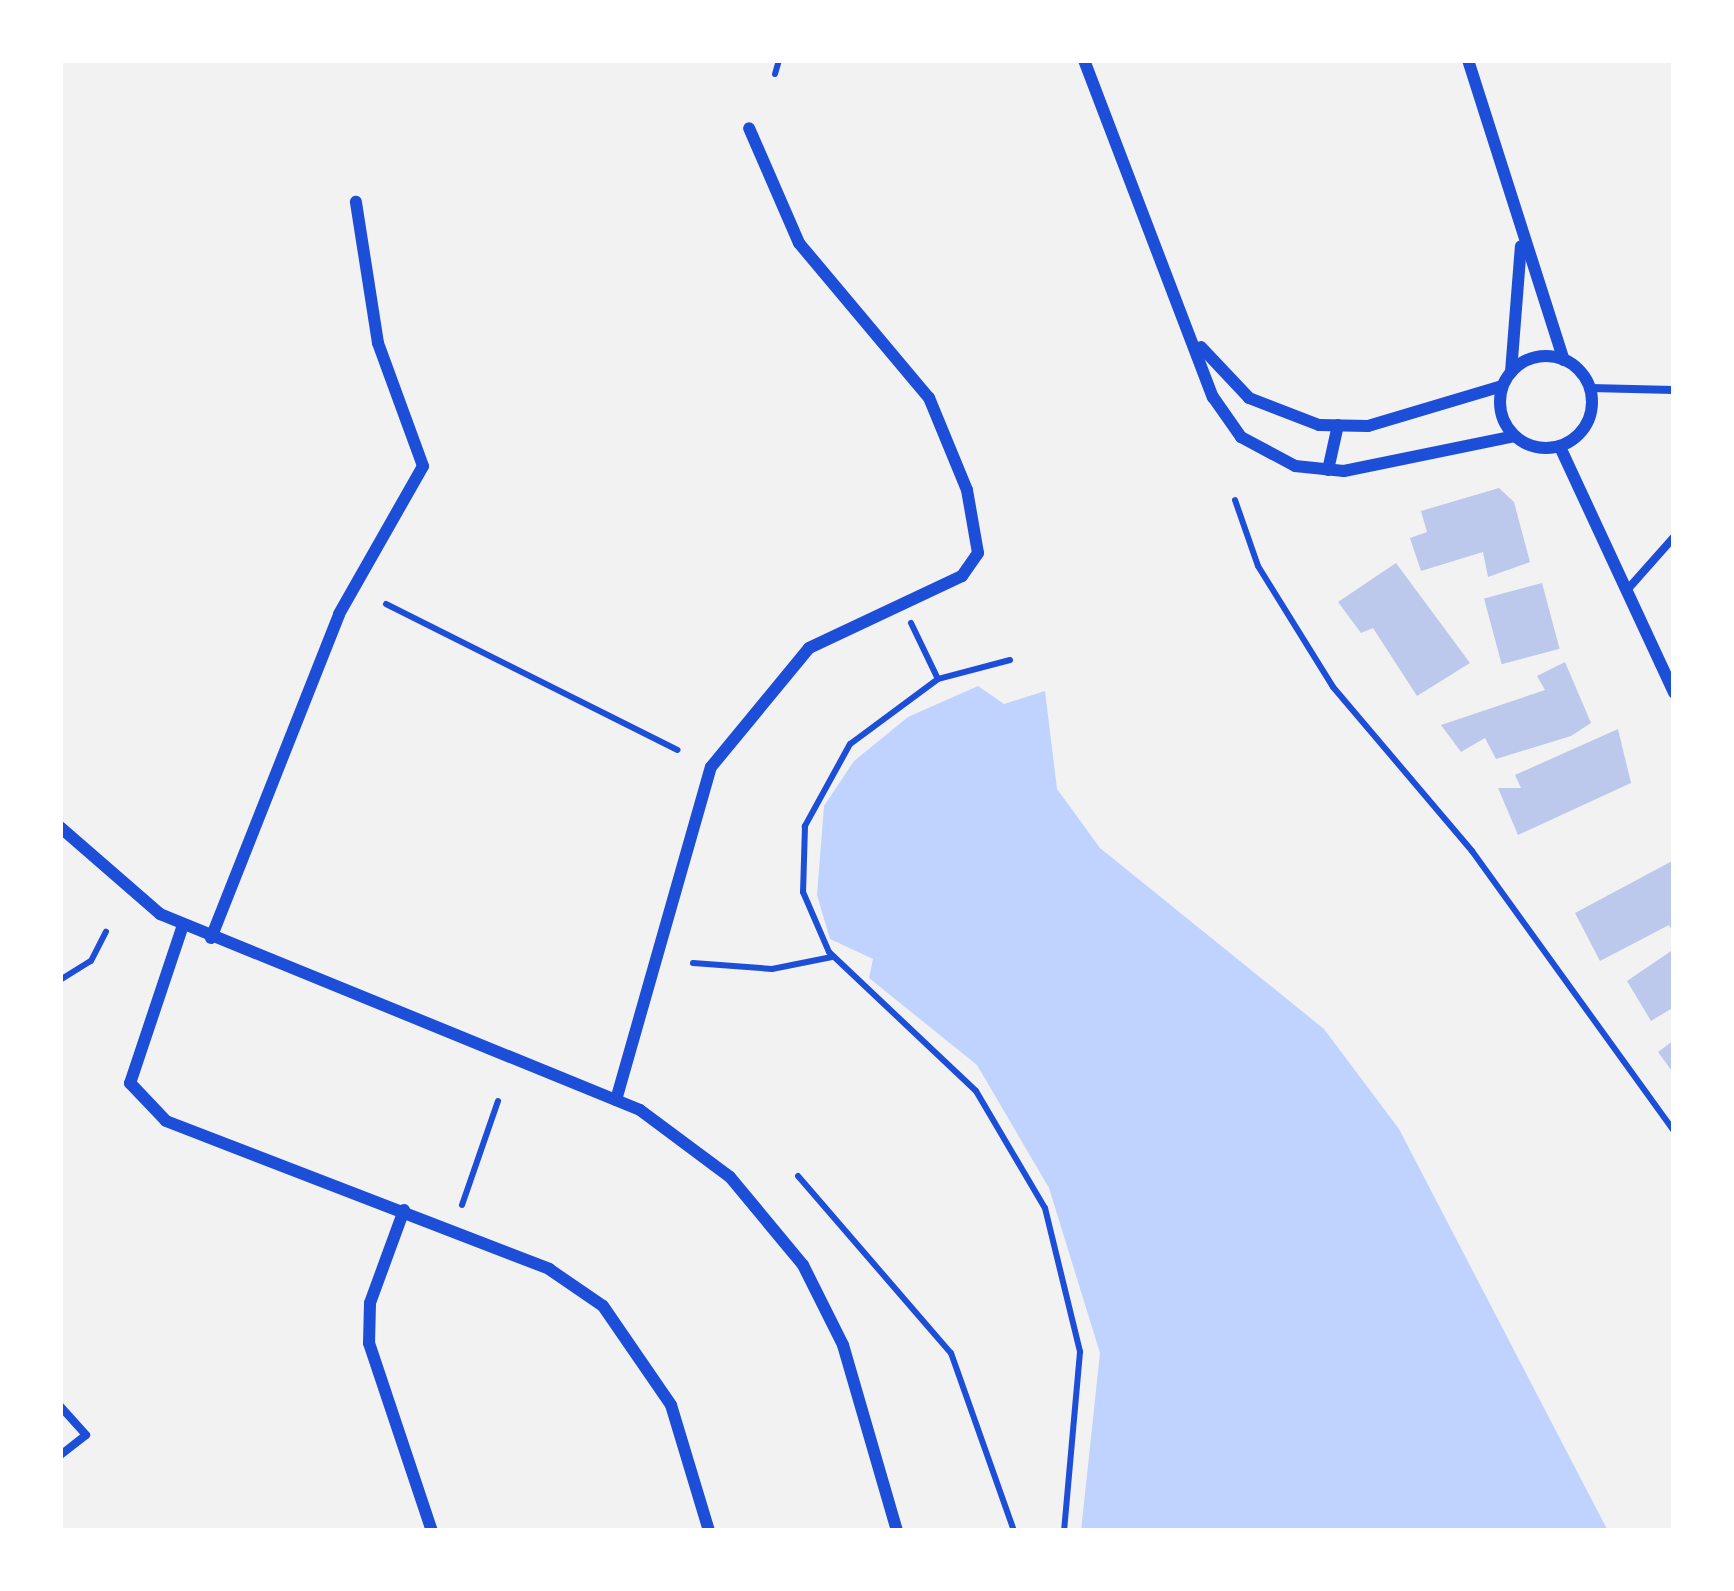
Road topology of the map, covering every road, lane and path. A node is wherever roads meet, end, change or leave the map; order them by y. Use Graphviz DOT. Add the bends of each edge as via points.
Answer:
graph roads {
  1 [pos="779,60"];
  2 [pos="1084,60"];
  3 [pos="1468,60"];
  4 [pos="775,74"];
  5 [pos="748,128"];
  6 [pos="356,202"];
  7 [pos="1522,239"];
  8 [pos="1196,342"];
  9 [pos="1564,359"];
  10 [pos="1510,372"];
  11 [pos="1502,386"];
  12 [pos="1590,388"];
  13 [pos="1674,390"];
  14 [pos="1338,425"];
  15 [pos="1514,436"];
  16 [pos="1560,447"];
  17 [pos="1328,470"];
  18 [pos="1234,500"];
  19 [pos="1674,537"];
  20 [pos="1622,595"];
  21 [pos="386,604"];
  22 [pos="907,615"];
  23 [pos="1010,660"];
  24 [pos="938,679"];
  25 [pos="1674,694"];
  26 [pos="677,750"];
  27 [pos="60,827"];
  28 [pos="183,925"];
  29 [pos="106,932"];
  30 [pos="211,938"];
  31 [pos="834,957"];
  32 [pos="693,963"];
  33 [pos="60,980"];
  34 [pos="616,1100"];
  35 [pos="498,1101"];
  36 [pos="1674,1131"];
  37 [pos="798,1176"];
  38 [pos="462,1205"];
  39 [pos="404,1210"];
  40 [pos="60,1406"];
  41 [pos="60,1456"];
  42 [pos="432,1531"];
  43 [pos="709,1531"];
  44 [pos="897,1531"];
  45 [pos="1014,1531"];
  46 [pos="1064,1531"];
  1 -- 4 [label="path"];
  2 -- 8 [label="street"];
  3 -- 7 [label="street"];
  5 -- 34 [label="street" via="799,243 929,398 967,490 978,553 962,576 809,648 711,767"];
  6 -- 30 [label="street" via="378,343 423,466 339,614"];
  7 -- 9 [label="street"];
  7 -- 10 [label="street"];
  8 -- 14 [label="street" via="1249,398"];
  8 -- 17 [label="street" via="1241,437"];
  9 -- 10 [label="street" via="1535,357"];
  9 -- 12 [label="street"];
  10 -- 11 [label="street"];
  11 -- 14 [label="street"];
  11 -- 15 [label="street"];
  12 -- 13 [label="lane"];
  12 -- 16 [label="street" via="1583,430"];
  14 -- 17 [label="street"];
  15 -- 16 [label="street"];
  15 -- 17 [label="street"];
  16 -- 20 [label="street"];
  18 -- 36 [label="path" via="1258,566 1333,687 1472,851"];
  19 -- 20 [label="lane"];
  20 -- 25 [label="street"];
  21 -- 26 [label="path"];
  22 -- 24 [label="path"];
  23 -- 24 [label="path"];
  24 -- 31 [label="path" via="850,744 816,796 803,892"];
  27 -- 28 [label="street"];
  28 -- 30 [label="street"];
  28 -- 39 [label="street" via="130,1083 166,1121"];
  29 -- 33 [label="path" via="91,961"];
  30 -- 34 [label="street"];
  31 -- 32 [label="path" via="772,969"];
  31 -- 46 [label="path" via="976,1091 1045,1208 1080,1352"];
  34 -- 44 [label="street" via="730,1178 803,1265 843,1345"];
  35 -- 38 [label="path"];
  37 -- 45 [label="path" via="951,1353"];
  39 -- 42 [label="street" via="370,1304 369,1343"];
  39 -- 43 [label="street" via="550,1269 603,1306 671,1406"];
  40 -- 41 [label="lane" via="86,1435"];
}
